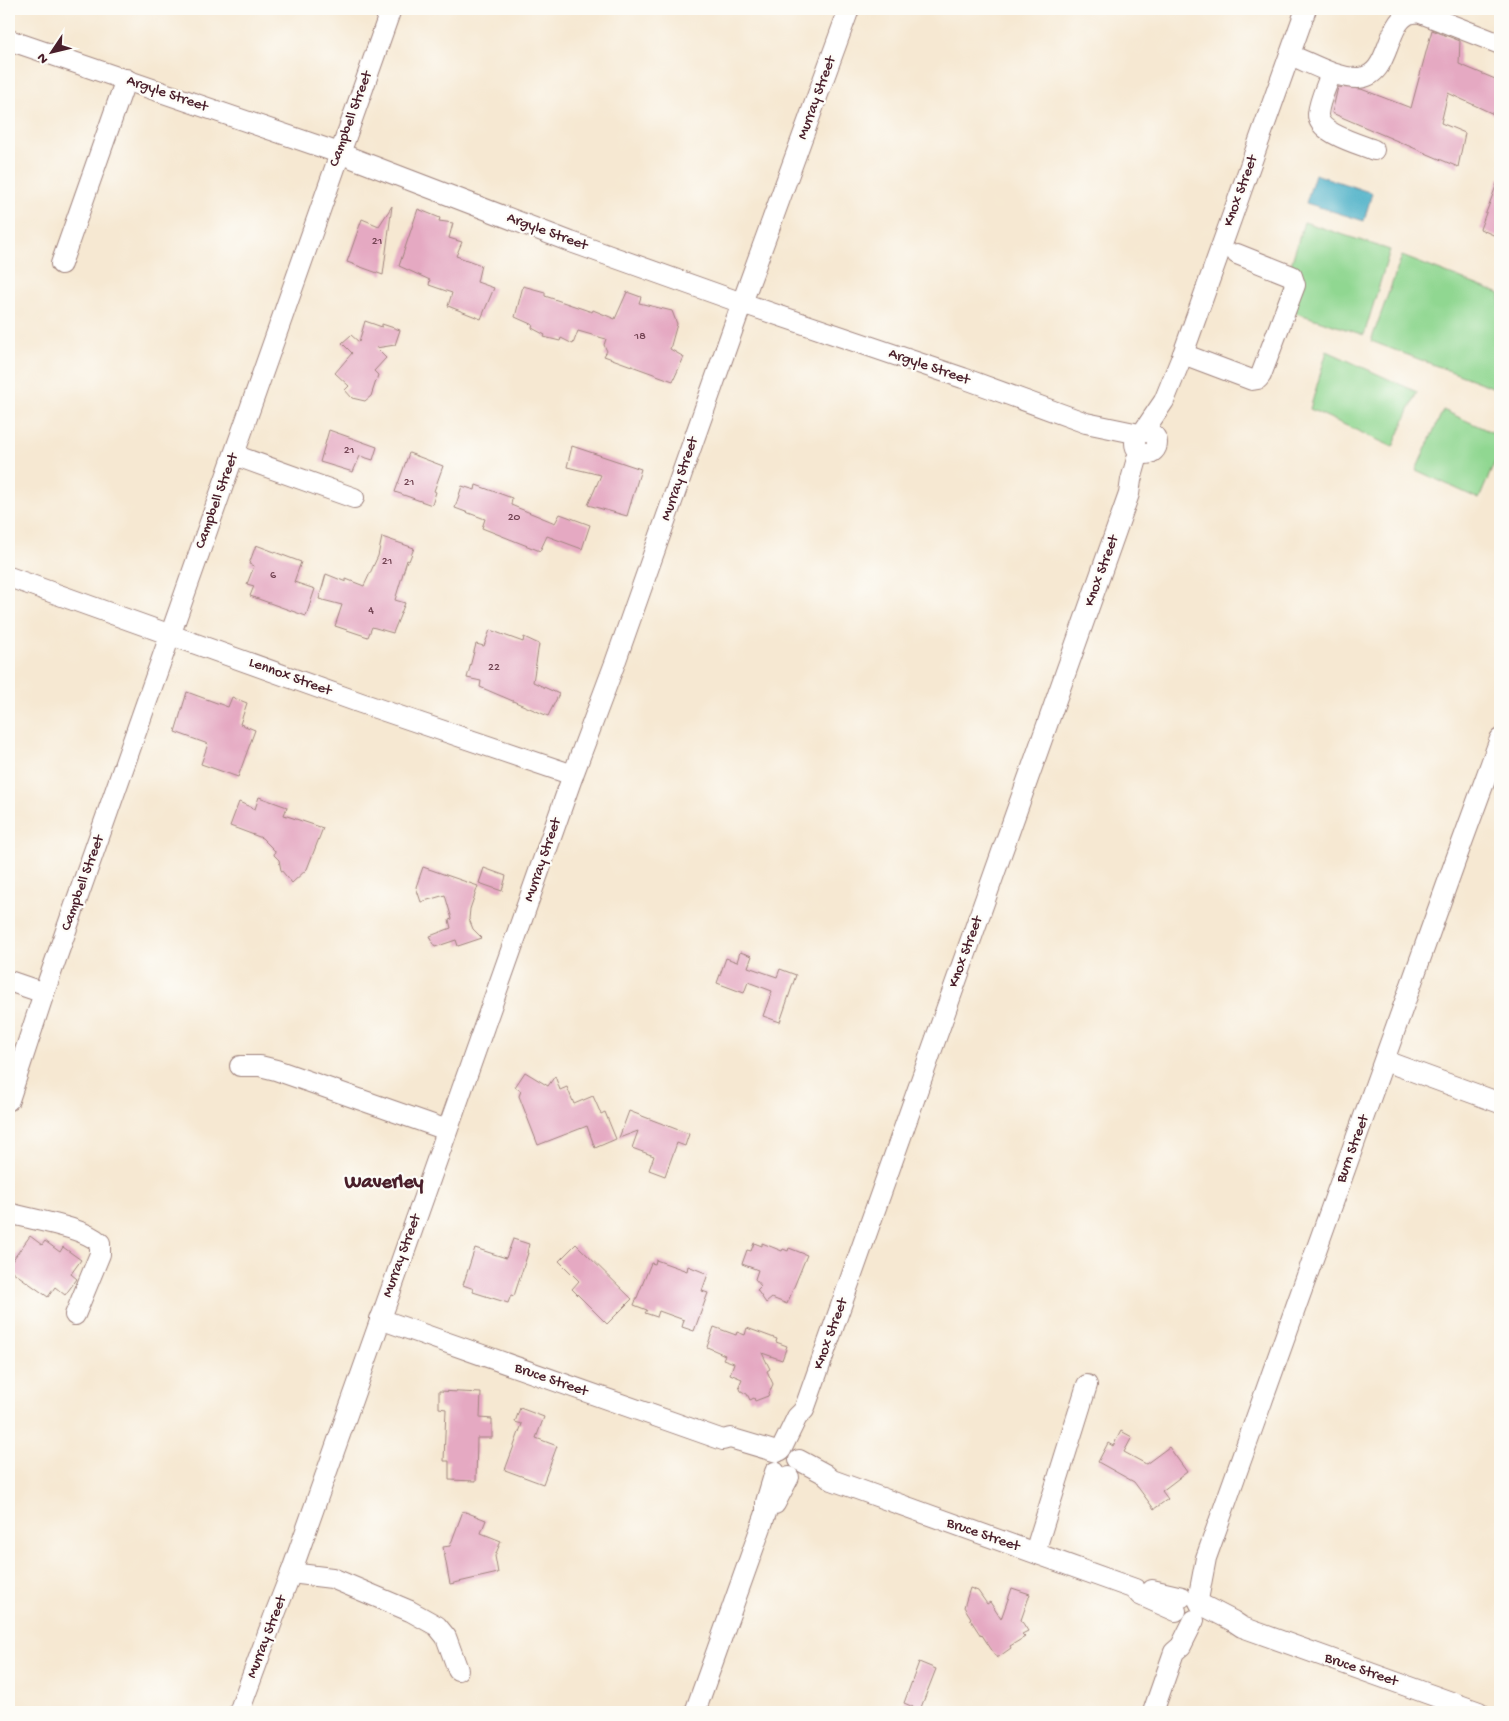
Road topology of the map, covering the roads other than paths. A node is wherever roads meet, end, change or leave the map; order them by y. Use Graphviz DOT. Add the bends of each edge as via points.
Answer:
graph roads {
  1 [pos="391,9"];
  2 [pos="849,9"];
  3 [pos="1306,9"];
  4 [pos="9,40"];
  5 [pos="1500,44"];
  6 [pos="1290,55"];
  7 [pos="1332,73"];
  8 [pos="126,80"];
  9 [pos="1374,150"];
  10 [pos="339,153"];
  11 [pos="1237,254"];
  12 [pos="60,264"];
  13 [pos="742,303"];
  14 [pos="1183,354"];
  15 [pos="1143,444"];
  16 [pos="234,456"];
  17 [pos="354,498"];
  18 [pos="9,578"];
  19 [pos="169,635"];
  20 [pos="1500,739"];
  21 [pos="573,775"];
  22 [pos="9,981"];
  23 [pos="44,993"];
  24 [pos="1385,1062"];
  25 [pos="240,1066"];
  26 [pos="9,1100"];
  27 [pos="1500,1103"];
  28 [pos="447,1130"];
  29 [pos="9,1213"];
  30 [pos="75,1315"];
  31 [pos="380,1319"];
  32 [pos="1087,1385"];
  33 [pos="786,1464"];
  34 [pos="1034,1552"];
  35 [pos="292,1573"];
  36 [pos="1189,1607"];
  37 [pos="458,1670"];
  38 [pos="239,1712"];
  39 [pos="695,1712"];
  40 [pos="1153,1712"];
  41 [pos="1480,1712"];
  1 -- 10 [label="street, Campbell Street"];
  2 -- 13 [label="street, Murray Street"];
  3 -- 6 [label="street, Knox Street"];
  4 -- 8 [label="street, Argyle Street"];
  5 -- 7 [label="street" via="1418,12 1408,14 1400,21 1378,68 1370,76 1358,78"];
  6 -- 7 [label="street"];
  6 -- 14 [label="street, Knox Street"];
  7 -- 9 [label="street" via="1321,101 1318,115 1321,124 1327,130"];
  8 -- 10 [label="street, Argyle Street"];
  8 -- 12 [label="street"];
  10 -- 13 [label="street, Argyle Street"];
  10 -- 16 [label="street, Campbell Street"];
  11 -- 14 [label="street" via="1292,276 1295,285 1262,375 1252,380"];
  13 -- 15 [label="street, Argyle Street" via="963,378"];
  13 -- 21 [label="street, Murray Street"];
  14 -- 15 [label="street, Knox Street"];
  15 -- 33 [label="street, Knox Street" via="1129,494 804,1410 797,1417"];
  16 -- 17 [label="street"];
  16 -- 19 [label="street, Campbell Street"];
  18 -- 19 [label="street, Lennox Street"];
  19 -- 21 [label="street, Lennox Street"];
  19 -- 23 [label="street, Campbell Street"];
  20 -- 24 [label="street, Burn Street"];
  21 -- 28 [label="street, Murray Street"];
  22 -- 23 [label="street"];
  23 -- 26 [label="street, Campbell Street"];
  24 -- 27 [label="street"];
  24 -- 36 [label="street, Burn Street"];
  25 -- 28 [label="street" via="276,1070"];
  28 -- 31 [label="street, Murray Street"];
  29 -- 30 [label="street" via="69,1228 100,1243 100,1254"];
  31 -- 33 [label="street, Bruce Street" via="723,1440 730,1438"];
  31 -- 35 [label="street, Murray Street"];
  32 -- 34 [label="street"];
  33 -- 34 [label="street, Bruce Street" via="823,1482 832,1480"];
  33 -- 39 [label="street, Knox Street" via="766,1502 766,1513"];
  34 -- 36 [label="street, Bruce Street"];
  35 -- 37 [label="street" via="332,1578 410,1611 436,1626 446,1637"];
  35 -- 38 [label="street, Murray Street"];
  36 -- 40 [label="street, Burn Street" via="1172,1644 1174,1652"];
  36 -- 41 [label="street, Bruce Street"];
}
